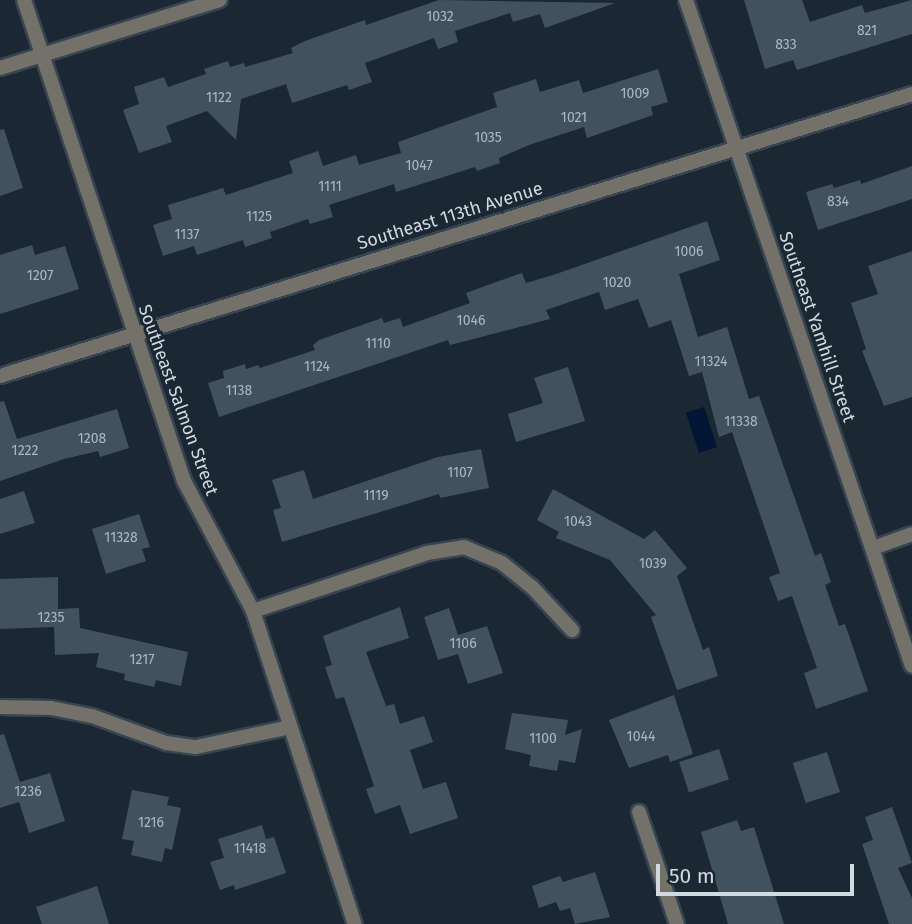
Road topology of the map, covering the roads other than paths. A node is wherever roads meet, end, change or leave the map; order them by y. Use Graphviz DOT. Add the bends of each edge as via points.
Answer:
graph roads {
  1 [pos="24,0"];
  2 [pos="220,0"];
  3 [pos="686,0"];
  4 [pos="41,55"];
  5 [pos="0,68"];
  6 [pos="912,94"];
  7 [pos="735,149"];
  8 [pos="133,334"];
  9 [pos="0,376"];
  10 [pos="912,534"];
  11 [pos="873,548"];
  12 [pos="253,611"];
  13 [pos="572,630"];
  14 [pos="912,666"];
  15 [pos="0,707"];
  16 [pos="290,727"];
  17 [pos="639,812"];
  18 [pos="355,924"];
  19 [pos="677,924"];
  1 -- 4 [label="street, Southeast Salmon Street"];
  2 -- 4 [label="street"];
  3 -- 7 [label="street, Southeast Yamhill Street"];
  4 -- 5 [label="street"];
  4 -- 8 [label="street, Southeast Salmon Street"];
  6 -- 7 [label="street, Southeast 113th Avenue"];
  7 -- 8 [label="street, Southeast 113th Avenue"];
  7 -- 11 [label="street, Southeast Yamhill Street"];
  8 -- 9 [label="street, Southeast 113th Avenue"];
  8 -- 12 [label="street, Southeast Salmon Street" via="184,481"];
  10 -- 11 [label="street"];
  11 -- 14 [label="street, Southeast Yamhill Street"];
  12 -- 13 [label="street" via="427,553 464,547 502,563"];
  12 -- 16 [label="street, Southeast Salmon Street"];
  15 -- 16 [label="street" via="79,713 166,743 196,747"];
  16 -- 18 [label="street, Southeast Salmon Street"];
  17 -- 19 [label="street"];
}
